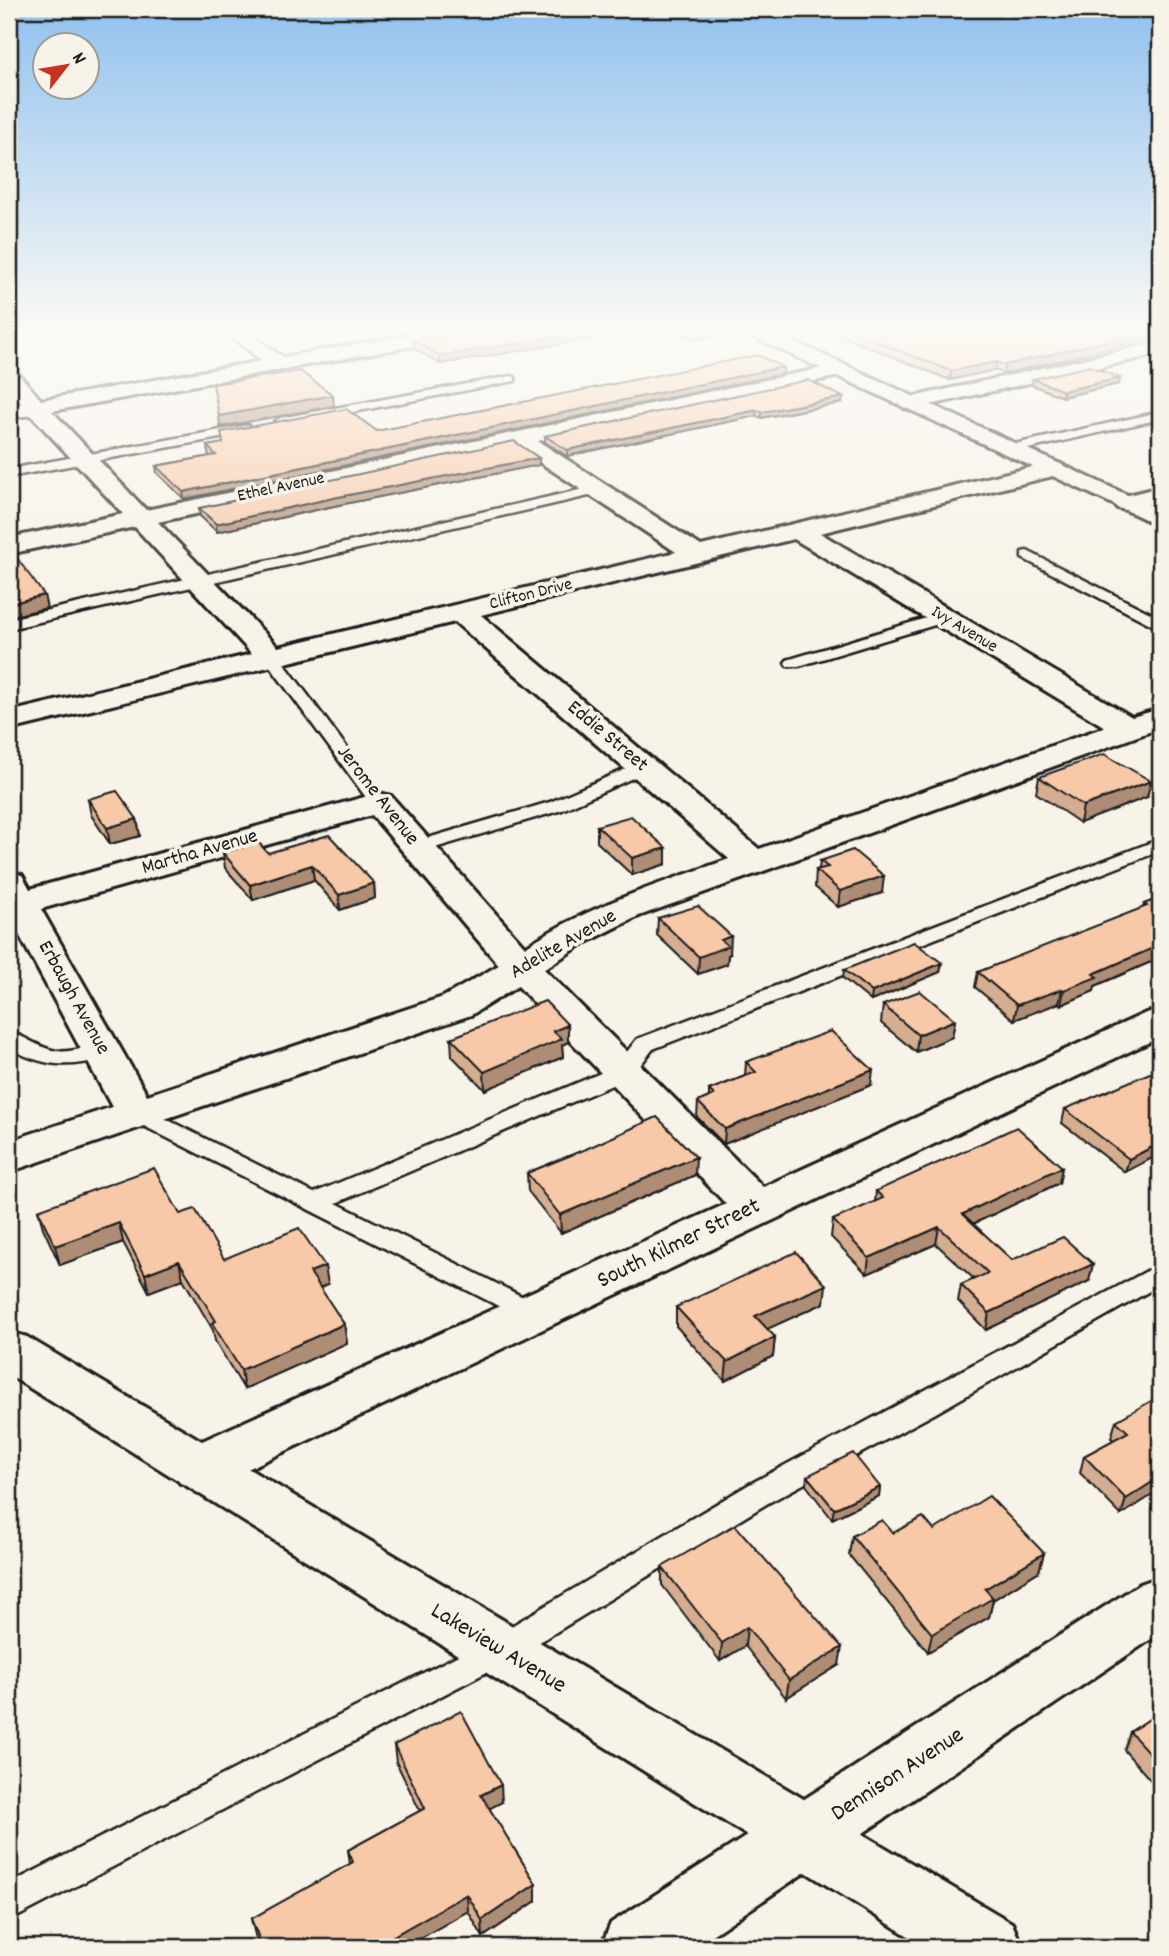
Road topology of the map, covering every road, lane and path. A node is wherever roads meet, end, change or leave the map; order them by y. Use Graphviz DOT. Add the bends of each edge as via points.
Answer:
graph roads {
  1 [pos="49,420"];
  2 [pos="292,420"];
  3 [pos="603,420"];
  4 [pos="949,420"];
  5 [pos="1137,420"];
  6 [pos="519,438"];
  7 [pos="1010,449"];
  8 [pos="85,459"];
  9 [pos="1054,469"];
  10 [pos="9,473"];
  11 [pos="597,490"];
  12 [pos="1160,494"];
  13 [pos="1126,503"];
  14 [pos="141,518"];
  15 [pos="1160,519"];
  16 [pos="799,531"];
  17 [pos="9,545"];
  18 [pos="697,555"];
  19 [pos="1027,555"];
  20 [pos="198,580"];
  21 [pos="460,612"];
  22 [pos="943,618"];
  23 [pos="9,624"];
  24 [pos="1160,624"];
  25 [pos="272,658"];
  26 [pos="793,663"];
  27 [pos="9,722"];
  28 [pos="1145,724"];
  29 [pos="642,767"];
  30 [pos="379,803"];
  31 [pos="1160,845"];
  32 [pos="418,847"];
  33 [pos="753,862"];
  34 [pos="15,893"];
  35 [pos="522,968"];
  36 [pos="1160,1022"];
  37 [pos="9,1040"];
  38 [pos="103,1052"];
  39 [pos="624,1072"];
  40 [pos="136,1113"];
  41 [pos="9,1157"];
  42 [pos="313,1203"];
  43 [pos="756,1207"];
  44 [pos="1160,1273"];
  45 [pos="534,1314"];
  46 [pos="9,1351"];
  47 [pos="199,1467"];
  48 [pos="1160,1602"];
  49 [pos="499,1650"];
  50 [pos="805,1836"];
  51 [pos="9,1903"];
  52 [pos="635,1947"];
  53 [pos="988,1947"];
  1 -- 8 [label="street, Jerome Avenue"];
  2 -- 8 [label="lane"];
  3 -- 6 [label="street, Ethel Avenue"];
  4 -- 7 [label="street"];
  5 -- 7 [label="lane"];
  6 -- 11 [label="street"];
  6 -- 14 [label="street, Ethel Avenue"];
  7 -- 9 [label="street"];
  8 -- 10 [label="lane"];
  8 -- 14 [label="street, Jerome Avenue"];
  9 -- 13 [label="street"];
  9 -- 16 [label="street, Clifton Drive"];
  11 -- 18 [label="street"];
  11 -- 20 [label="lane"];
  12 -- 13 [label="street"];
  13 -- 15 [label="street"];
  14 -- 17 [label="street, Ethel Avenue"];
  14 -- 20 [label="street, Jerome Avenue"];
  16 -- 18 [label="street, Clifton Drive"];
  16 -- 22 [label="street, Ivy Avenue"];
  18 -- 21 [label="street, Clifton Drive"];
  19 -- 24 [label="lane"];
  20 -- 23 [label="lane"];
  20 -- 25 [label="street, Jerome Avenue"];
  21 -- 25 [label="street, Clifton Drive"];
  21 -- 29 [label="street, Eddie Street"];
  22 -- 26 [label="lane"];
  22 -- 28 [label="street, Ivy Avenue"];
  25 -- 27 [label="street, Clifton Drive"];
  25 -- 30 [label="lane, Jerome Avenue"];
  28 -- 33 [label="street, Adelite Avenue"];
  29 -- 32 [label="lane" via="556,806"];
  29 -- 33 [label="street, Eddie Street"];
  30 -- 32 [label="street, Jerome Avenue"];
  30 -- 34 [label="street, Martha Avenue"];
  31 -- 39 [label="lane" via="645,1044"];
  32 -- 35 [label="street, Jerome Avenue"];
  33 -- 35 [label="street, Adelite Avenue" via="617,913 550,947"];
  34 -- 38 [label="street, Erbaugh Avenue"];
  35 -- 39 [label="street, Jerome Avenue"];
  35 -- 40 [label="street, Adelite Avenue" via="457,1006"];
  36 -- 43 [label="street, South Kilmer Street"];
  37 -- 38 [label="lane" via="53,1059"];
  38 -- 40 [label="street, Erbaugh Avenue"];
  39 -- 42 [label="lane"];
  39 -- 43 [label="street, Jerome Avenue"];
  40 -- 41 [label="street, Adelite Avenue"];
  40 -- 42 [label="lane"];
  42 -- 45 [label="lane"];
  43 -- 45 [label="street, South Kilmer Street"];
  44 -- 49 [label="lane" via="758,1494"];
  45 -- 47 [label="street, South Kilmer Street"];
  46 -- 47 [label="street, Lakeview Avenue"];
  47 -- 49 [label="street, Lakeview Avenue"];
  48 -- 50 [label="street, Dennison Avenue"];
  49 -- 50 [label="street, Lakeview Avenue"];
  49 -- 51 [label="lane"];
  50 -- 52 [label="street, Dennison Avenue"];
  50 -- 53 [label="street, Lakeview Avenue"];
}
